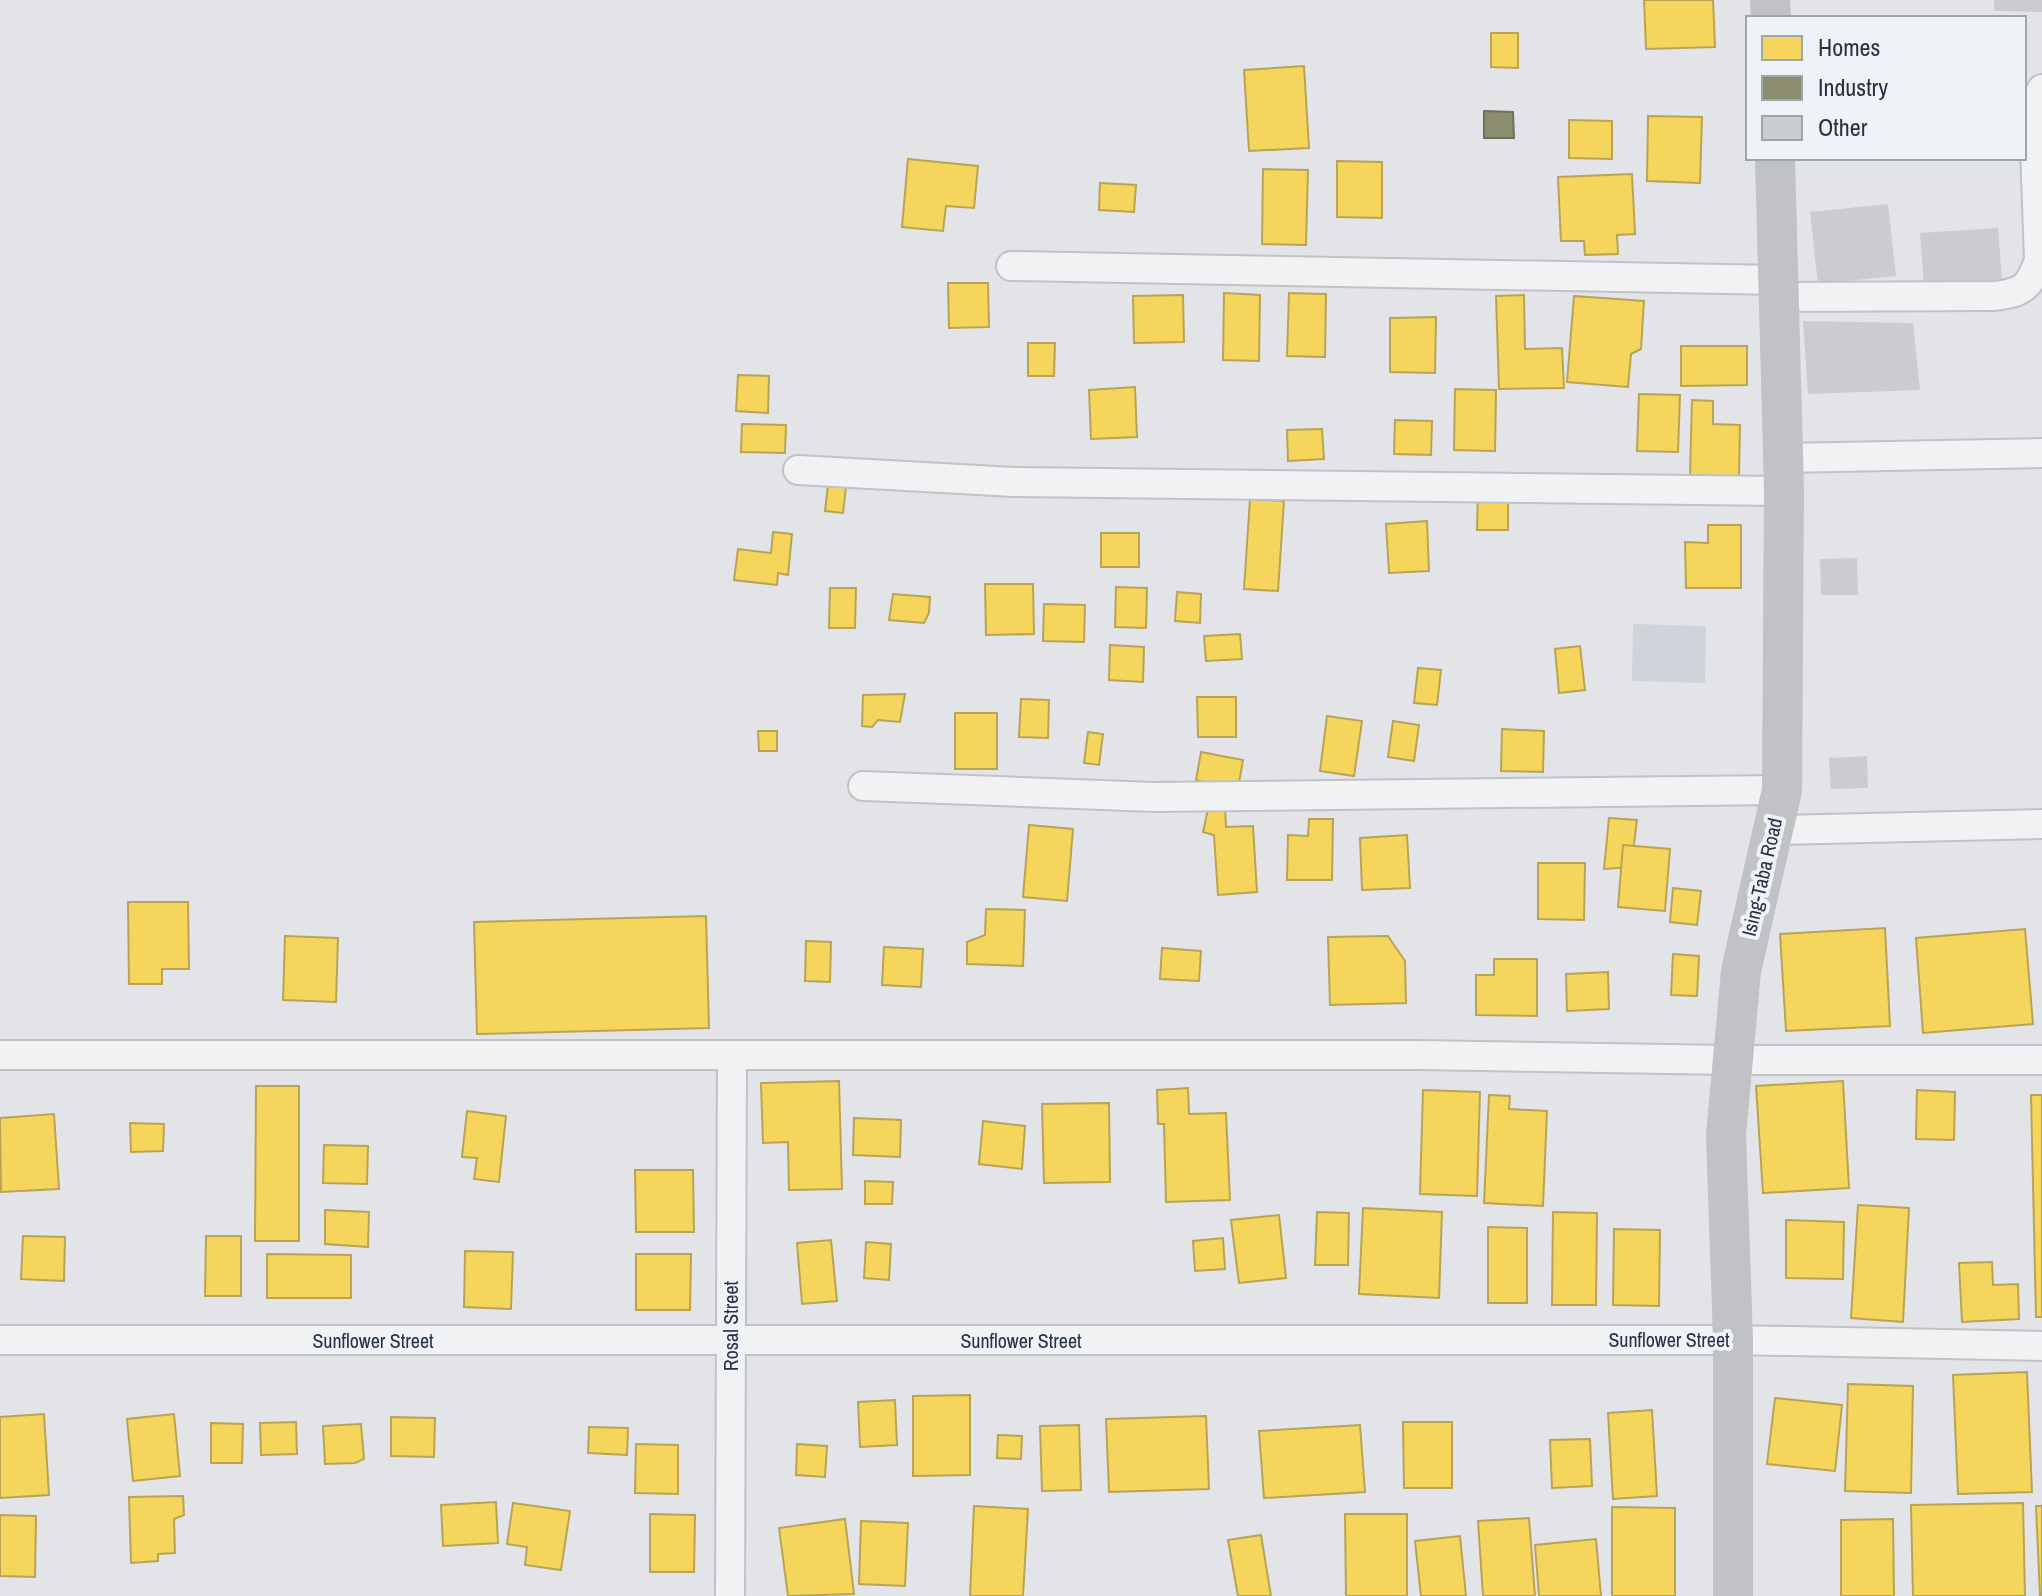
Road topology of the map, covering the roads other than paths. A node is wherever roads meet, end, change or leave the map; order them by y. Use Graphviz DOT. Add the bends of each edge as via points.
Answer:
graph roads {
  1 [pos="2042,89"];
  2 [pos="1775,160"];
  3 [pos="1011,266"];
  4 [pos="1778,289"];
  5 [pos="2042,453"];
  6 [pos="798,470"];
  7 [pos="1783,475"];
  8 [pos="863,786"];
  9 [pos="1782,790"];
  10 [pos="2042,824"];
  11 [pos="1774,830"];
  12 [pos="0,1055"];
  13 [pos="732,1055"];
  14 [pos="1731,1060"];
  15 [pos="2042,1060"];
  16 [pos="0,1340"];
  17 [pos="1733,1340"];
  18 [pos="731,1342"];
  19 [pos="2042,1346"];
  20 [pos="730,1596"];
  21 [pos="1733,1596"];
  1 -- 4 [label="street" via="2034,120 2039,260 2032,282 2016,293 1995,296"];
  2 -- 4 [label="street, Ising-Taba Road"];
  3 -- 4 [label="street"];
  4 -- 7 [label="street, Ising-Taba Road"];
  5 -- 7 [label="street"];
  6 -- 7 [label="street" via="1014,482"];
  7 -- 9 [label="street, Ising-Taba Road"];
  8 -- 9 [label="street" via="1154,797"];
  9 -- 11 [label="street, Ising-Taba Road"];
  10 -- 11 [label="street"];
  11 -- 14 [label="street, Ising-Taba Road" via="1741,971"];
  12 -- 13 [label="street"];
  13 -- 14 [label="street"];
  13 -- 18 [label="street, Rosal Street"];
  14 -- 15 [label="street"];
  14 -- 17 [label="street, Ising-Taba Road" via="1726,1135"];
  16 -- 18 [label="street, Sunflower Street"];
  17 -- 18 [label="street, Sunflower Street"];
  17 -- 19 [label="street, Sunflower Street"];
  17 -- 21 [label="street, Ising-Taba Road"];
  18 -- 20 [label="street, Rosal Street"];
}
